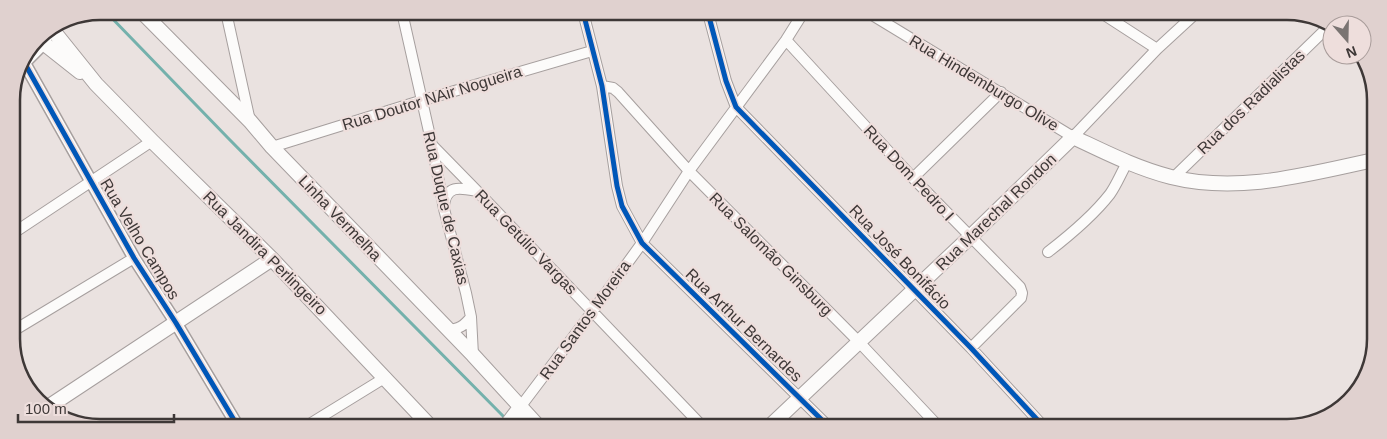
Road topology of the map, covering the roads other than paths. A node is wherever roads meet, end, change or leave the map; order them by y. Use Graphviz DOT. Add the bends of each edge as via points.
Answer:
graph roads {
  1 [pos="150,20"];
  2 [pos="228,20"];
  3 [pos="404,20"];
  4 [pos="585,20"];
  5 [pos="710,20"];
  6 [pos="799,20"];
  7 [pos="882,20"];
  8 [pos="1112,20"];
  9 [pos="1188,20"];
  10 [pos="54,33"];
  11 [pos="1322,33"];
  12 [pos="786,40"];
  13 [pos="43,43"];
  14 [pos="1157,49"];
  15 [pos="592,51"];
  16 [pos="28,66"];
  17 [pos="96,84"];
  18 [pos="602,86"];
  19 [pos="1002,92"];
  20 [pos="420,100"];
  21 [pos="736,107"];
  22 [pos="250,121"];
  23 [pos="1073,137"];
  24 [pos="152,142"];
  25 [pos="432,145"];
  26 [pos="272,147"];
  27 [pos="1367,161"];
  28 [pos="1127,163"];
  29 [pos="689,172"];
  30 [pos="913,178"];
  31 [pos="1173,178"];
  32 [pos="91,183"];
  33 [pos="478,191"];
  34 [pos="444,209"];
  35 [pos="20,229"];
  36 [pos="970,237"];
  37 [pos="642,243"];
  38 [pos="1048,252"];
  39 [pos="134,258"];
  40 [pos="272,259"];
  41 [pos="915,290"];
  42 [pos="592,312"];
  43 [pos="471,317"];
  44 [pos="176,323"];
  45 [pos="20,327"];
  46 [pos="448,330"];
  47 [pos="859,342"];
  48 [pos="971,348"];
  49 [pos="473,355"];
  50 [pos="386,377"];
  51 [pos="801,398"];
  52 [pos="53,403"];
  53 [pos="513,416"];
  54 [pos="233,419"];
  55 [pos="318,419"];
  56 [pos="424,419"];
  57 [pos="695,419"];
  58 [pos="778,419"];
  59 [pos="821,419"];
  60 [pos="931,419"];
  61 [pos="1037,419"];
  1 -- 22 [label="main road, Linha Vermelha"];
  2 -- 22 [label="street"];
  3 -- 20 [label="street, Rua Duque de Caxias"];
  4 -- 15 [label="street, Rua Arthur Bernardes"];
  5 -- 21 [label="street"];
  6 -- 12 [label="street, Rua Santos Moreira"];
  7 -- 19 [label="street, Rua Hindemburgo Olive"];
  8 -- 14 [label="street"];
  9 -- 14 [label="street, Rua Marechal Rondon"];
  10 -- 17 [label="main road, Rua Jandira Perlingeiro"];
  11 -- 31 [label="street, Rua dos Radialistas"];
  12 -- 21 [label="street, Rua Santos Moreira"];
  12 -- 30 [label="street, Rua Dom Pedro I"];
  13 -- 17 [label="main road, Rua Jandira Perlingeiro"];
  14 -- 23 [label="street, Rua Marechal Rondon"];
  15 -- 18 [label="street, Rua Arthur Bernardes"];
  15 -- 20 [label="street, Rua Doutor NAir Nogueira"];
  16 -- 32 [label="street, Rua Velho Campos"];
  17 -- 24 [label="main road, Rua Jandira Perlingeiro"];
  18 -- 29 [label="street, Rua Salomão Ginsburg" via="618,92"];
  18 -- 37 [label="street, Rua Arthur Bernardes" via="622,206"];
  19 -- 23 [label="street, Rua Hindemburgo Olive"];
  19 -- 30 [label="street"];
  20 -- 25 [label="street, Rua Duque de Caxias"];
  20 -- 26 [label="street, Rua Doutor NAir Nogueira"];
  21 -- 29 [label="street, Rua Santos Moreira"];
  21 -- 41 [label="street, Rua José Bonifácio"];
  22 -- 26 [label="main road, Linha Vermelha"];
  23 -- 28 [label="main road"];
  23 -- 36 [label="main road, Rua Marechal Rondon"];
  24 -- 32 [label="street"];
  24 -- 40 [label="main road, Rua Jandira Perlingeiro"];
  25 -- 33 [label="street, Rua Getúlio Vargas"];
  25 -- 34 [label="street, Rua Duque de Caxias"];
  26 -- 46 [label="main road, Linha Vermelha"];
  27 -- 31 [label="main road" via="1252,183 1222,184"];
  28 -- 31 [label="main road"];
  28 -- 38 [label="street" via="1100,206"];
  29 -- 37 [label="street, Rua Santos Moreira"];
  29 -- 47 [label="street, Rua Salomão Ginsburg"];
  30 -- 36 [label="street, Rua Dom Pedro I"];
  32 -- 35 [label="street"];
  32 -- 39 [label="street, Rua Velho Campos"];
  33 -- 34 [label="street" via="455,188 445,198"];
  33 -- 42 [label="street, Rua Getúlio Vargas"];
  34 -- 43 [label="street, Rua Duque de Caxias"];
  36 -- 41 [label="main road, Rua Marechal Rondon"];
  36 -- 48 [label="street, Rua Dom Pedro I" via="1020,287 1022,293 1021,298"];
  37 -- 42 [label="street, Rua Santos Moreira"];
  37 -- 51 [label="street, Rua Arthur Bernardes"];
  39 -- 44 [label="street, Rua Velho Campos"];
  39 -- 45 [label="street"];
  40 -- 44 [label="main road"];
  40 -- 50 [label="main road, Rua Jandira Perlingeiro"];
  41 -- 47 [label="main road, Rua Marechal Rondon"];
  41 -- 48 [label="street, Rua José Bonifácio"];
  42 -- 53 [label="street, Rua Santos Moreira"];
  42 -- 57 [label="street, Rua Getúlio Vargas"];
  43 -- 46 [label="street" via="458,329"];
  43 -- 49 [label="street, Rua Duque de Caxias"];
  44 -- 52 [label="main road"];
  44 -- 54 [label="street, Rua Velho Campos"];
  46 -- 49 [label="main road, Linha Vermelha"];
  47 -- 51 [label="main road, Rua Marechal Rondon"];
  47 -- 60 [label="street, Rua Salomão Ginsburg"];
  48 -- 61 [label="street, Rua José Bonifácio"];
  49 -- 53 [label="main road, Linha Vermelha"];
  50 -- 55 [label="street"];
  50 -- 56 [label="main road, Rua Jandira Perlingeiro"];
  51 -- 58 [label="main road, Rua Marechal Rondon"];
  51 -- 59 [label="street, Rua Arthur Bernardes"];
}
